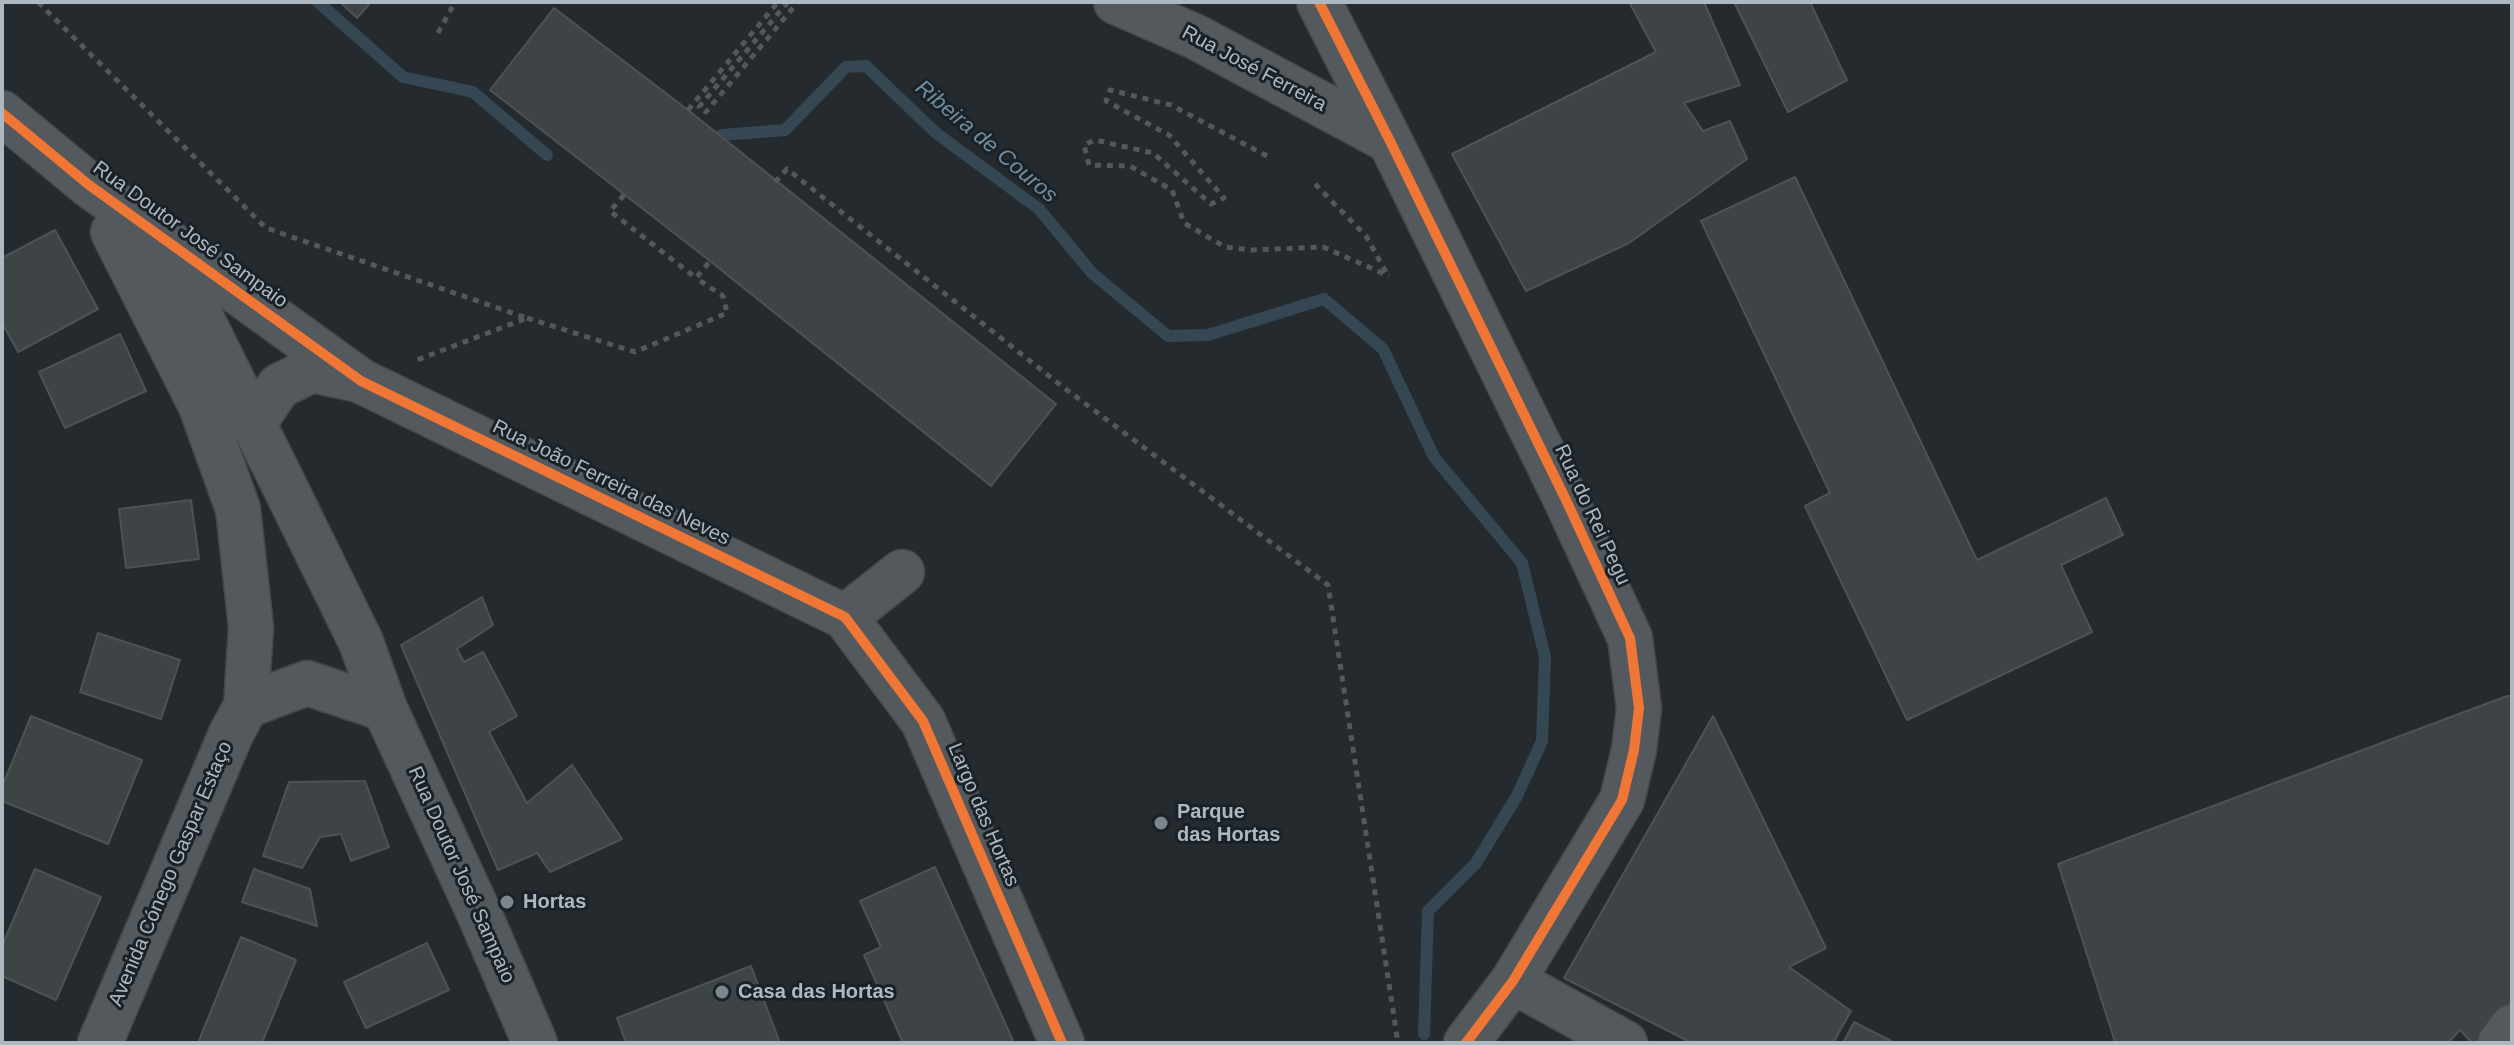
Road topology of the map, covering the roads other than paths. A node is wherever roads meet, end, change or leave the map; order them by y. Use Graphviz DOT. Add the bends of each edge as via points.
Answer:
graph roads {
  1 [pos="1116,2"];
  2 [pos="1319,2"];
  3 [pos="5,125"];
  4 [pos="1390,141"];
  5 [pos="89,185"];
  6 [pos="361,381"];
  7 [pos="254,423"];
  8 [pos="902,572"];
  9 [pos="845,617"];
  10 [pos="246,706"];
  11 [pos="385,709"];
  12 [pos="1513,981"];
  13 [pos="2512,1027"];
  14 [pos="100,1043"];
  15 [pos="535,1043"];
  16 [pos="1062,1043"];
  17 [pos="1466,1043"];
  18 [pos="1625,1043"];
  19 [pos="2500,1043"];
  1 -- 4 [label="street, Rua José Ferreira" via="1196,37"];
  2 -- 4 [label="street, Rua do Rei Pegu"];
  3 -- 5 [label="street, Rua Doutor José Sampaio"];
  4 -- 12 [label="street, Rua do Rei Pegu" via="1630,638 1639,708 1622,800"];
  5 -- 6 [label="street, Rua Doutor José Sampaio"];
  5 -- 7 [label="street, Rua Doutor José Sampaio" via="188,291"];
  5 -- 10 [label="street, Rua Doutor José Sampaio" via="201,406 238,509 251,627"];
  6 -- 7 [label="street" via="312,370 279,386"];
  6 -- 9 [label="street, Rua João Ferreira das Neves"];
  7 -- 11 [label="street, Rua Doutor José Sampaio" via="361,642"];
  8 -- 9 [label="street"];
  9 -- 16 [label="street, Largo das Hortas" via="923,721"];
  10 -- 11 [label="street" via="307,683"];
  10 -- 14 [label="street, Avenida Cónego Gaspar Estaço"];
  11 -- 15 [label="street, Rua Doutor José Sampaio"];
  12 -- 17 [label="street, Rua do Rei Pegu"];
  12 -- 18 [label="street"];
  13 -- 19 [label="street"];
}
